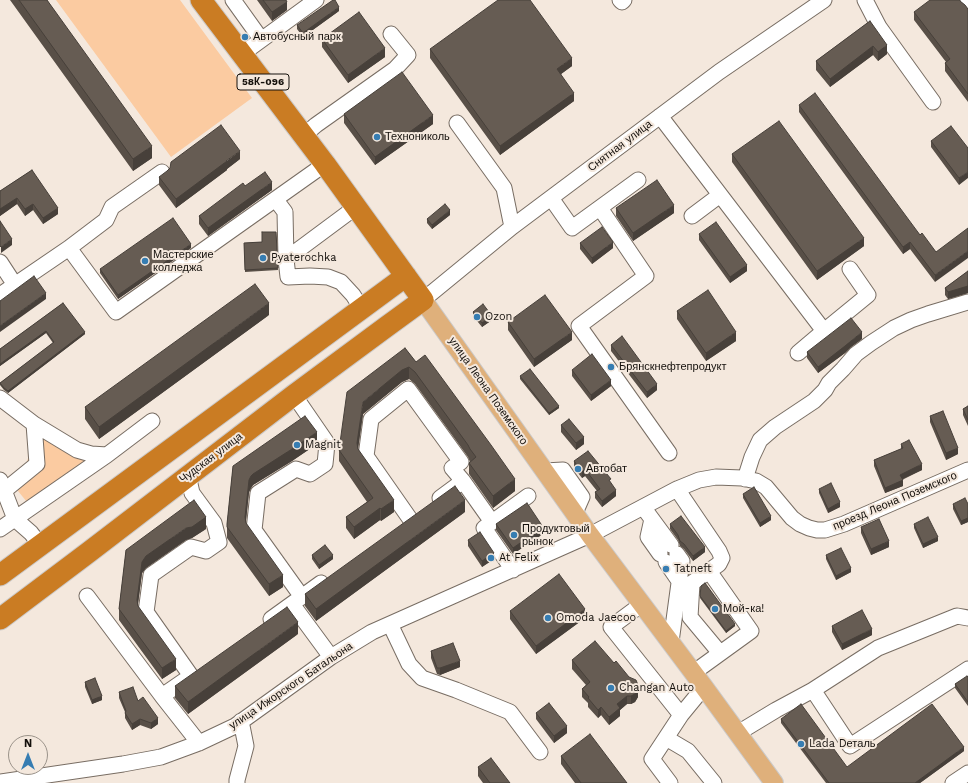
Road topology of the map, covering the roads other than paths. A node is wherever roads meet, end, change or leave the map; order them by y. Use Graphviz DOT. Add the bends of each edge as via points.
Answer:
graph roads {
  1 [pos="202,0"];
  2 [pos="233,0"];
  3 [pos="316,0"];
  4 [pos="620,0"];
  5 [pos="624,0"];
  6 [pos="824,0"];
  7 [pos="865,0"];
  8 [pos="965,0"];
  9 [pos="968,5"];
  10 [pos="391,34"];
  11 [pos="261,39"];
  12 [pos="242,54"];
  13 [pos="933,102"];
  14 [pos="660,116"];
  15 [pos="457,123"];
  16 [pos="303,136"];
  17 [pos="325,164"];
  18 [pos="162,172"];
  19 [pos="638,180"];
  20 [pos="720,195"];
  21 [pos="551,198"];
  22 [pos="276,200"];
  23 [pos="356,207"];
  24 [pos="600,208"];
  25 [pos="692,216"];
  26 [pos="512,227"];
  27 [pos="68,248"];
  28 [pos="286,259"];
  29 [pos="0,262"];
  30 [pos="850,269"];
  31 [pos="406,276"];
  32 [pos="15,285"];
  33 [pos="0,295"];
  34 [pos="423,300"];
  35 [pos="968,302"];
  36 [pos="362,309"];
  37 [pos="824,331"];
  38 [pos="798,353"];
  39 [pos="294,394"];
  40 [pos="0,398"];
  41 [pos="152,421"];
  42 [pos="34,424"];
  43 [pos="669,453"];
  44 [pos="107,455"];
  45 [pos="968,470"];
  46 [pos="188,475"];
  47 [pos="745,479"];
  48 [pos="463,481"];
  49 [pos="2,485"];
  50 [pos="677,489"];
  51 [pos="528,496"];
  52 [pos="643,507"];
  53 [pos="420,512"];
  54 [pos="15,519"];
  55 [pos="492,522"];
  56 [pos="398,528"];
  57 [pos="0,529"];
  58 [pos="590,535"];
  59 [pos="40,546"];
  60 [pos="513,570"];
  61 [pos="709,571"];
  62 [pos="334,574"];
  63 [pos="0,575"];
  64 [pos="87,596"];
  65 [pos="297,600"];
  66 [pos="642,604"];
  67 [pos="0,618"];
  68 [pos="968,618"];
  69 [pos="390,624"];
  70 [pos="258,628"];
  71 [pos="671,642"];
  72 [pos="720,653"];
  73 [pos="331,657"];
  74 [pos="968,669"];
  75 [pos="699,680"];
  76 [pos="813,690"];
  77 [pos="162,696"];
  78 [pos="680,715"];
  79 [pos="241,721"];
  80 [pos="738,733"];
  81 [pos="666,738"];
  82 [pos="199,743"];
  83 [pos="540,752"];
  84 [pos="968,773"];
  85 [pos="0,782"];
  86 [pos="233,782"];
  87 [pos="670,783"];
  88 [pos="714,783"];
  89 [pos="774,783"];
  90 [pos="953,783"];
  1 -- 12 [label="highway, улица Леона Поземского / 58К-096"];
  2 -- 11 [label="street"];
  3 -- 11 [label="street"];
  4 -- 5 [label="street"];
  6 -- 14 [label="street, Снятная улица"];
  7 -- 13 [label="street" via="879,27"];
  8 -- 9 [label="street"];
  10 -- 16 [label="street" via="408,55 395,69"];
  11 -- 12 [label="street"];
  12 -- 16 [label="highway, улица Леона Поземского / 58К-096"];
  14 -- 20 [label="street"];
  14 -- 21 [label="street, Снятная улица"];
  15 -- 26 [label="street" via="504,188"];
  16 -- 17 [label="highway, улица Леона Поземского / 58К-096"];
  17 -- 22 [label="street"];
  17 -- 23 [label="highway, улица Леона Поземского / 58К-096"];
  18 -- 27 [label="street" via="112,207 106,220"];
  19 -- 24 [label="street"];
  20 -- 25 [label="street"];
  20 -- 37 [label="street"];
  21 -- 24 [label="street" via="572,228"];
  21 -- 26 [label="street, Снятная улица"];
  22 -- 27 [label="street" via="116,312"];
  22 -- 28 [label="street" via="285,212"];
  23 -- 28 [label="street"];
  23 -- 31 [label="highway, улица Леона Поземского / 58К-096"];
  24 -- 43 [label="street" via="646,276 579,326"];
  26 -- 34 [label="street, Снятная улица"];
  27 -- 32 [label="street"];
  28 -- 36 [label="street" via="288,277 328,277 341,282"];
  29 -- 32 [label="street"];
  30 -- 37 [label="street" via="868,295"];
  31 -- 34 [label="highway, улица Леона Поземского / 58К-096"];
  31 -- 36 [label="highway"];
  32 -- 33 [label="street"];
  34 -- 39 [label="highway, Чудская улица"];
  34 -- 58 [label="main road, улица Леона Поземского"];
  35 -- 47 [label="street" via="911,320 866,346 814,401 760,440"];
  36 -- 59 [label="highway"];
  37 -- 38 [label="street"];
  39 -- 46 [label="highway, Чудская улица"];
  39 -- 65 [label="street" via="327,442 325,464 310,474 296,469 258,493 254,530"];
  40 -- 42 [label="street"];
  41 -- 44 [label="street"];
  42 -- 44 [label="street" via="77,450"];
  42 -- 49 [label="street" via="38,464"];
  44 -- 54 [label="street"];
  45 -- 47 [label="street, проезд Леона Поземского" via="844,524 824,530 800,524 766,487 756,481"];
  46 -- 67 [label="highway, Чудская улица"];
  46 -- 77 [label="street" via="192,493 214,523 219,542 206,551 191,547 151,575 146,612 197,672"];
  47 -- 50 [label="street, проезд Леона Поземского" via="716,477 699,480"];
  48 -- 53 [label="street"];
  48 -- 53 [label="street" via="452,468 460,462 408,389 371,419 366,456"];
  48 -- 55 [label="street"];
  49 -- 54 [label="street"];
  50 -- 52 [label="street, проезд Леона Поземского"];
  50 -- 61 [label="street" via="722,558 719,564"];
  51 -- 55 [label="street"];
  52 -- 58 [label="street, проезд Леона Поземского"];
  52 -- 71 [label="street" via="652,519 648,537 668,554 682,561"];
  53 -- 56 [label="street"];
  54 -- 57 [label="street"];
  54 -- 59 [label="street" via="31,533"];
  55 -- 60 [label="street" via="484,528"];
  58 -- 60 [label="street, улица Ижорского Батальона"];
  58 -- 66 [label="main road, улица Леона Поземского"];
  59 -- 63 [label="highway"];
  60 -- 69 [label="street, улица Ижорского Батальона"];
  61 -- 72 [label="street" via="692,583 690,617"];
  61 -- 72 [label="street" via="751,631"];
  62 -- 65 [label="street"];
  64 -- 77 [label="street"];
  65 -- 70 [label="street"];
  65 -- 73 [label="street"];
  66 -- 71 [label="main road, улица Леона Поземского"];
  66 -- 78 [label="street" via="611,627"];
  68 -- 76 [label="street" via="957,616 878,648"];
  69 -- 73 [label="street, улица Ижорского Батальона"];
  69 -- 83 [label="street" via="409,664 422,678 510,712"];
  71 -- 75 [label="main road, улица Леона Поземского"];
  72 -- 75 [label="street"];
  73 -- 79 [label="street, улица Ижорского Батальона"];
  74 -- 76 [label="street" via="850,746"];
  75 -- 78 [label="street"];
  75 -- 80 [label="main road, улица Леона Поземского"];
  76 -- 80 [label="street"];
  77 -- 82 [label="street"];
  78 -- 81 [label="street"];
  79 -- 82 [label="street, улица Ижорского Батальона"];
  79 -- 86 [label="street" via="246,746"];
  80 -- 89 [label="main road, улица Леона Поземского"];
  81 -- 87 [label="street" via="652,759"];
  81 -- 88 [label="street" via="688,751"];
  82 -- 85 [label="street, улица Ижорского Батальона" via="161,757"];
  84 -- 90 [label="street"];
}
